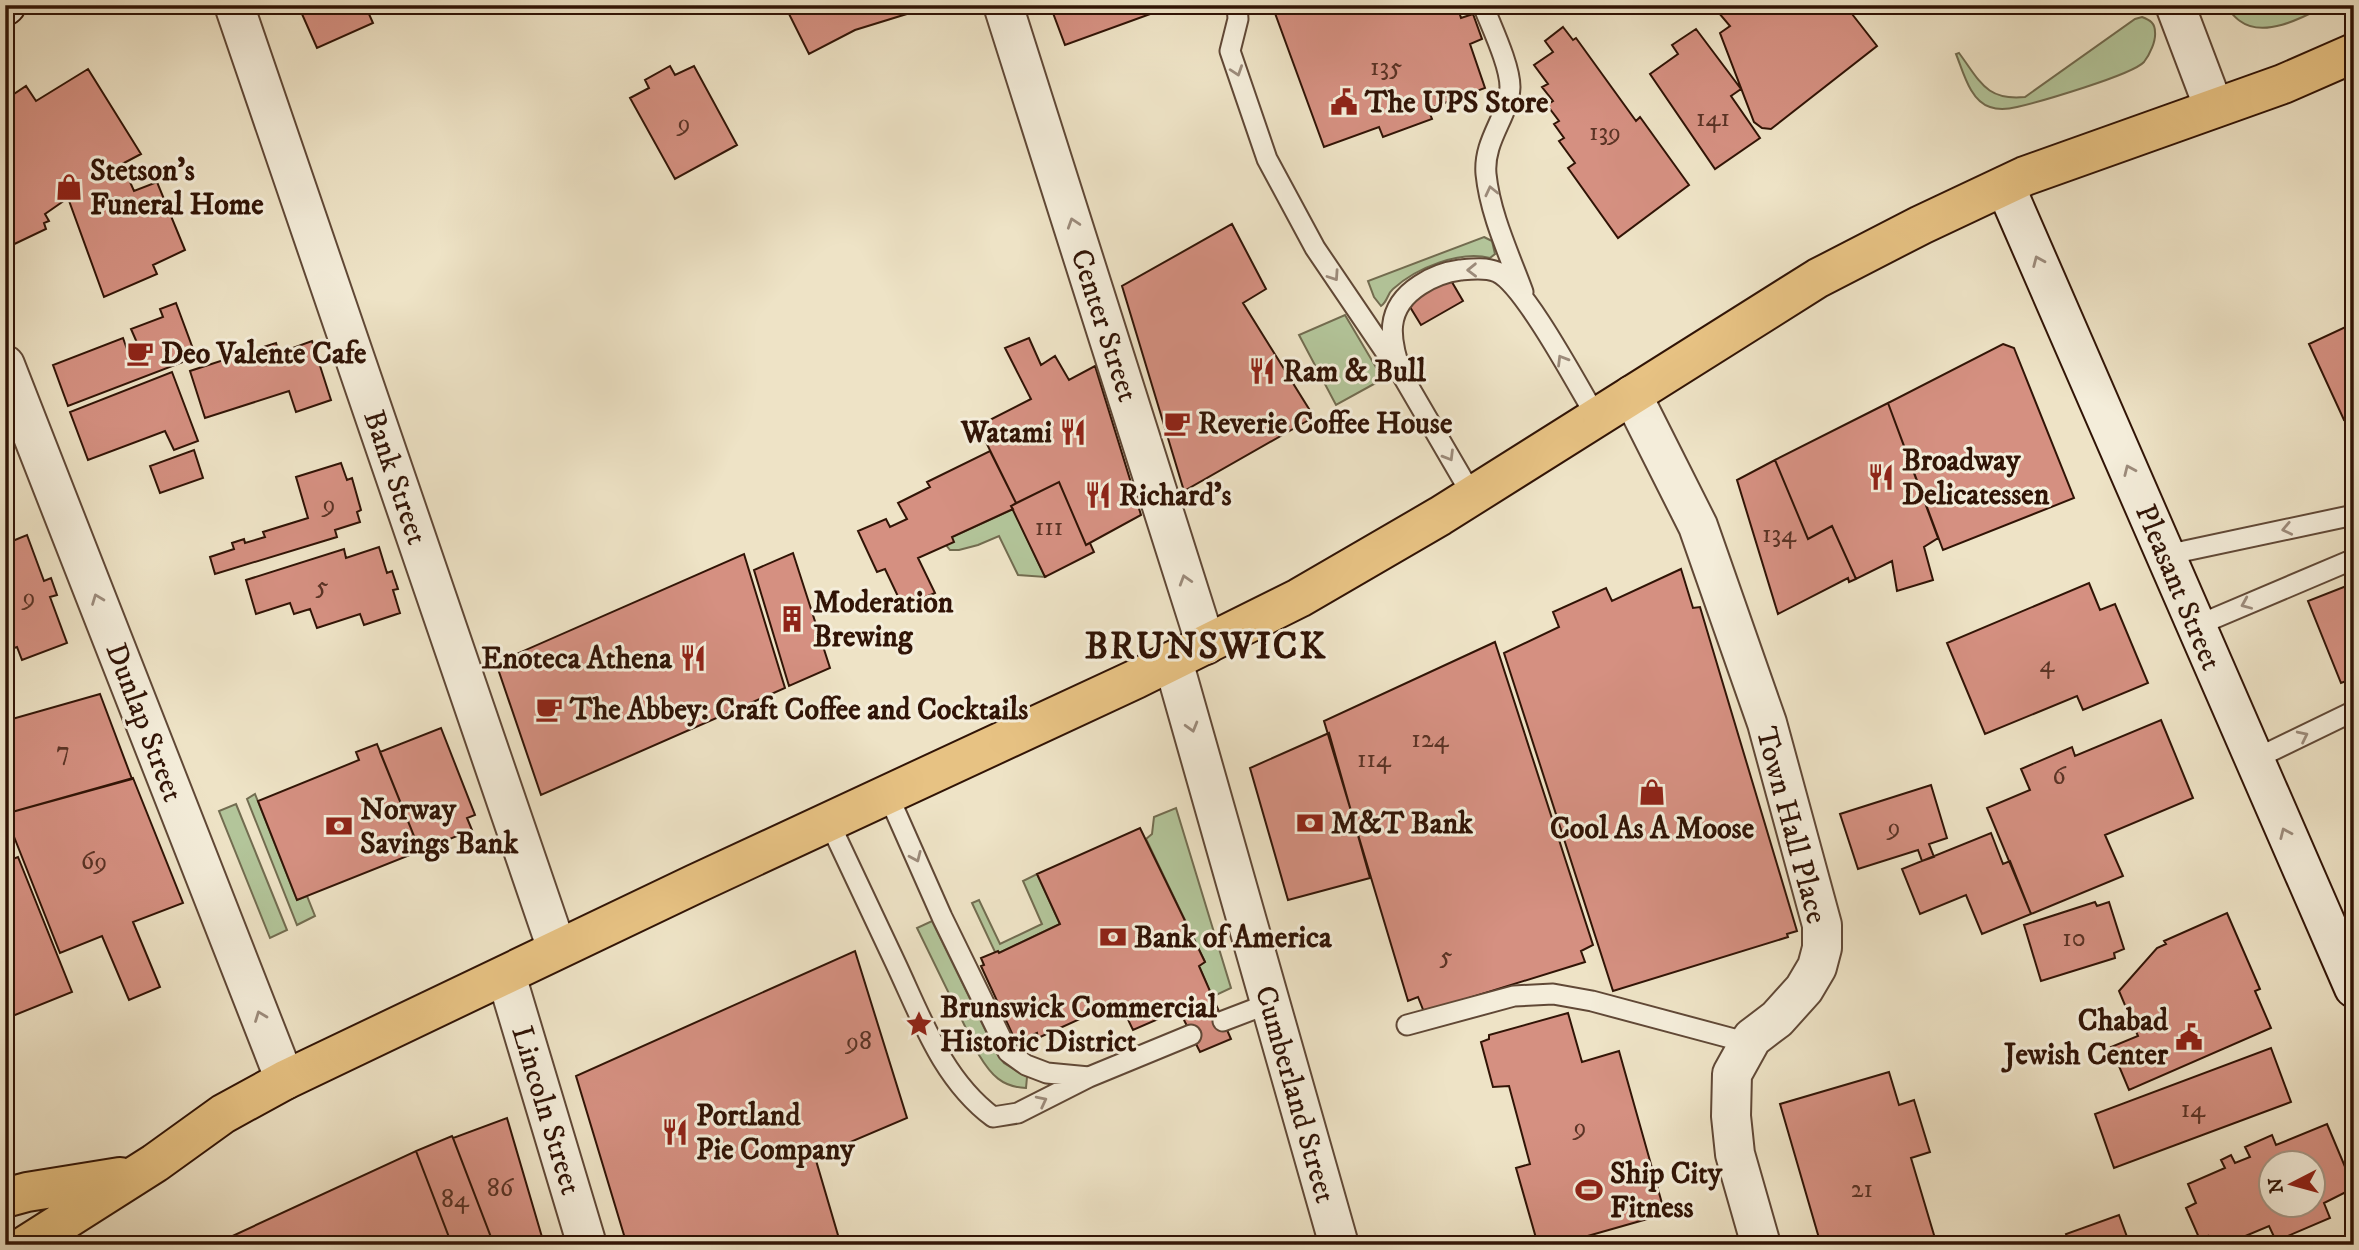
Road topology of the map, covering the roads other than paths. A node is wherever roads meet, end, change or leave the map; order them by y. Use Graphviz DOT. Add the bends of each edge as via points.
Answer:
graph roads {
  1 [pos="234,5"];
  2 [pos="1003,5"];
  3 [pos="1237,5"];
  4 [pos="1483,5"];
  5 [pos="2175,5"];
  6 [pos="2354,53"];
  7 [pos="2214,108"];
  8 [pos="2006,186"];
  9 [pos="1527,303"];
  10 [pos="5,365"];
  11 [pos="1402,376"];
  12 [pos="1633,395"];
  13 [pos="1597,418"];
  14 [pos="1472,495"];
  15 [pos="2354,515"];
  16 [pos="2166,555"];
  17 [pos="2354,558"];
  18 [pos="2196,625"];
  19 [pos="1190,653"];
  20 [pos="2354,711"];
  21 [pos="2253,760"];
  22 [pos="888,795"];
  23 [pos="829,822"];
  24 [pos="557,949"];
  25 [pos="506,975"];
  26 [pos="2354,988"];
  27 [pos="1270,1003"];
  28 [pos="1223,1021"];
  29 [pos="1406,1025"];
  30 [pos="1191,1035"];
  31 [pos="1749,1044"];
  32 [pos="1089,1077"];
  33 [pos="285,1080"];
  34 [pos="132,1175"];
  35 [pos="5,1198"];
  36 [pos="26,1245"];
  37 [pos="587,1245"];
  38 [pos="1339,1245"];
  39 [pos="1761,1245"];
  1 -- 24 [label="street, Bank Street"];
  19 -- 2 [label="street, Center Street, one-way"];
  3 -- 11 [label="lane, one-way" via="1230,51 1267,159 1315,248"];
  9 -- 4 [label="lane, one-way" via="1497,221 1486,173 1490,139 1510,86"];
  5 -- 7 [label="street"];
  6 -- 7 [label="main road"];
  7 -- 8 [label="main road"];
  8 -- 12 [label="main road" via="1818,278"];
  16 -- 8 [label="street, Pleasant Street, one-way"];
  9 -- 11 [label="lane, one-way" via="1497,272 1452,271 1429,279 1404,295 1396,311 1392,336"];
  13 -- 9 [label="lane, one-way"];
  33 -- 10 [label="street, Dunlap Street, one-way"];
  11 -- 14 [label="lane, one-way"];
  12 -- 13 [label="main road"];
  12 -- 31 [label="street, Town Hall Place" via="1698,526 1767,723 1822,925 1817,967 1804,989"];
  13 -- 14 [label="main road"];
  14 -- 19 [label="main road" via="1299,598"];
  15 -- 16 [label="lane, one-way"];
  16 -- 18 [label="street, Pleasant Street"];
  17 -- 18 [label="lane, one-way"];
  18 -- 21 [label="street, Pleasant Street"];
  19 -- 22 [label="main road"];
  19 -- 27 [label="street, Cumberland Street, one-way"];
  21 -- 20 [label="lane, one-way"];
  26 -- 21 [label="street, Pleasant Street, one-way"];
  22 -- 23 [label="main road"];
  22 -- 32 [label="lane, one-way" via="1008,1052 1048,1073"];
  23 -- 24 [label="main road"];
  23 -- 32 [label="lane, one-way" via="934,1046 975,1104 993,1117 1018,1113"];
  24 -- 25 [label="main road"];
  25 -- 33 [label="main road"];
  25 -- 37 [label="street, Lincoln Street"];
  27 -- 28 [label="lane"];
  27 -- 38 [label="street, Cumberland Street"];
  29 -- 31 [label="lane" via="1514,996 1553,994"];
  30 -- 32 [label="lane"];
  31 -- 39 [label="street, Town Hall Place" via="1732,1074 1731,1116 1735,1154"];
  33 -- 34 [label="main road" via="223,1114"];
  34 -- 35 [label="main road"];
  34 -- 36 [label="main road"];
}
